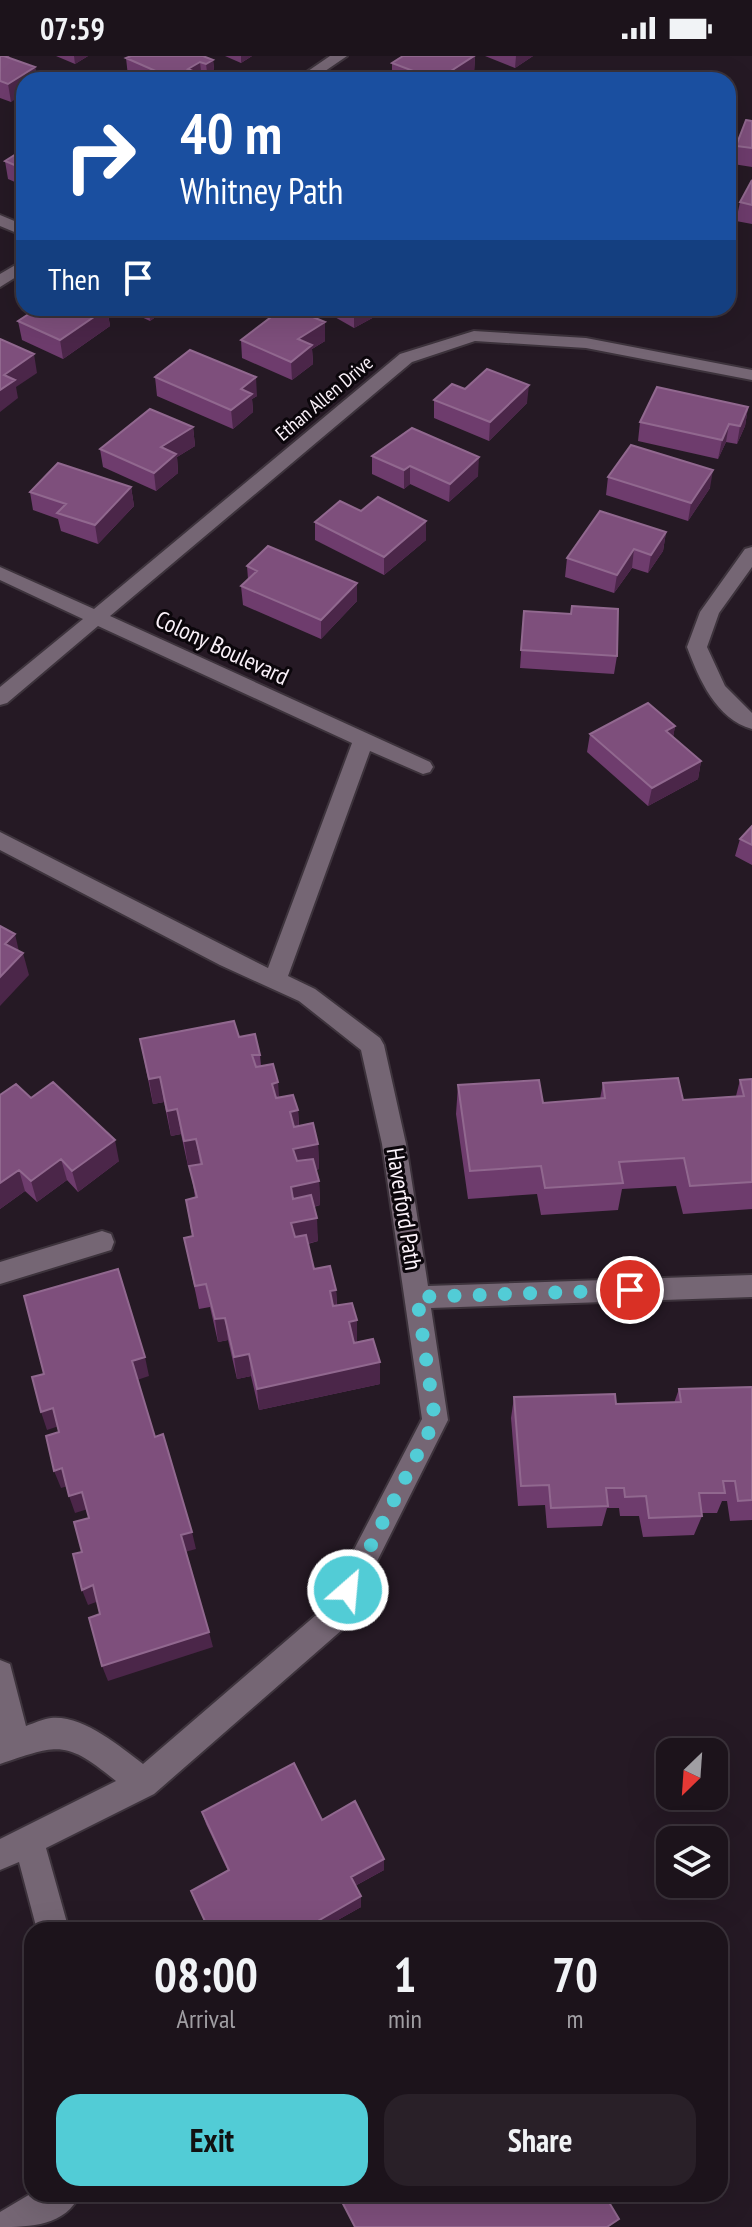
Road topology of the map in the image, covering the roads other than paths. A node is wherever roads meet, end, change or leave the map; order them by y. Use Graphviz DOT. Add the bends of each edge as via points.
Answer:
graph roads {
  1 [pos="340,56"];
  2 [pos="315,72"];
  3 [pos="752,375"];
  4 [pos="752,553"];
  5 [pos="0,573"];
  6 [pos="94,617"];
  7 [pos="0,698"];
  8 [pos="752,722"];
  9 [pos="363,741"];
  10 [pos="423,767"];
  11 [pos="0,840"];
  12 [pos="275,980"];
  13 [pos="102,1242"];
  14 [pos="0,1273"];
  15 [pos="752,1286"];
  16 [pos="417,1297"];
  17 [pos="0,1674"];
  18 [pos="8,1746"];
  19 [pos="143,1783"];
  20 [pos="29,1842"];
  21 [pos="0,1855"];
  22 [pos="51,1922"];
  23 [pos="49,2202"];
  24 [pos="7,2227"];
  1 -- 2 [label="street"];
  3 -- 6 [label="street, Ethan Allen Drive" via="586,343 474,336 406,358"];
  4 -- 8 [label="street" via="710,612 697,647 712,686 738,715"];
  5 -- 6 [label="street, Colony Boulevard"];
  6 -- 7 [label="street, Ethan Allen Drive"];
  6 -- 9 [label="street, Colony Boulevard"];
  9 -- 10 [label="street, Colony Boulevard"];
  9 -- 12 [label="street"];
  11 -- 12 [label="street, Haverford Path"];
  12 -- 16 [label="street, Haverford Path" via="307,995 372,1045 394,1144"];
  13 -- 14 [label="street"];
  15 -- 16 [label="street"];
  16 -- 19 [label="street, Haverford Path" via="435,1420 333,1619"];
  17 -- 18 [label="street"];
  18 -- 19 [label="street" via="53,1732 91,1742"];
  19 -- 20 [label="street, Haverford Path"];
  20 -- 21 [label="street, Haverford Path"];
  20 -- 22 [label="street"];
  23 -- 24 [label="street"];
}
